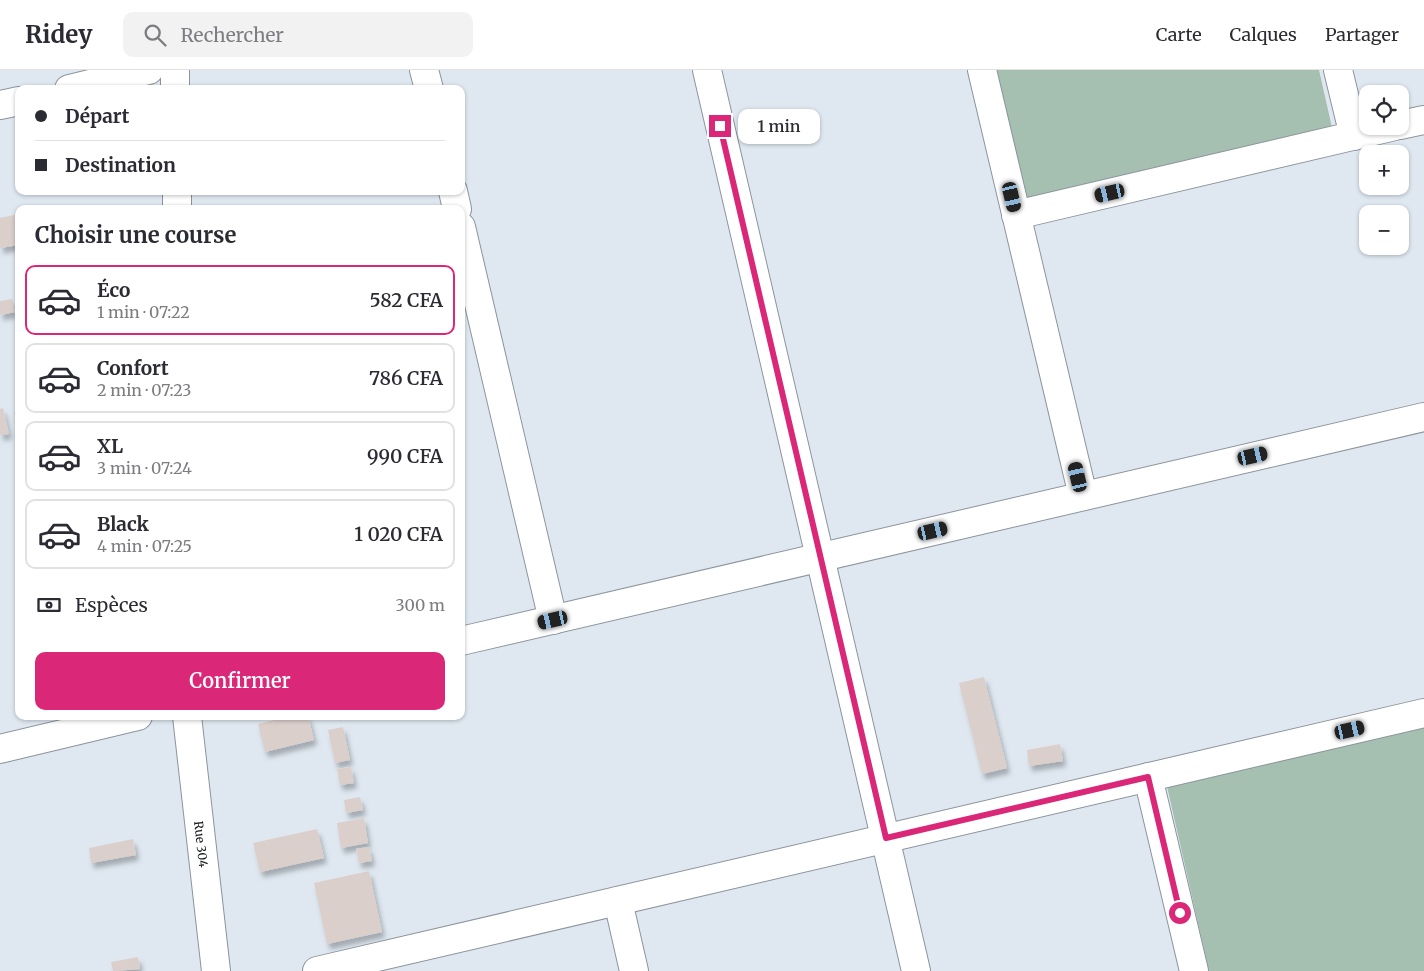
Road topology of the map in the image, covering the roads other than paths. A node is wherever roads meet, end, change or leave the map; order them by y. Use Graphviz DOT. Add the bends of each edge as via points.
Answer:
graph roads {
  1 [pos="150,70"];
  2 [pos="175,70"];
  3 [pos="424,70"];
  4 [pos="707,70"];
  5 [pos="982,70"];
  6 [pos="1338,70"];
  7 [pos="86,85"];
  8 [pos="175,85"];
  9 [pos="428,85"];
  10 [pos="15,101"];
  11 [pos="0,105"];
  12 [pos="1424,120"];
  13 [pos="1409,123"];
  14 [pos="1359,135"];
  15 [pos="1354,136"];
  16 [pos="1016,215"];
  17 [pos="465,244"];
  18 [pos="1424,417"];
  19 [pos="1083,496"];
  20 [pos="820,557"];
  21 [pos="553,620"];
  22 [pos="465,640"];
  23 [pos="1424,713"];
  24 [pos="121,720"];
  25 [pos="187,720"];
  26 [pos="0,749"];
  27 [pos="1148,777"];
  28 [pos="886,838"];
  29 [pos="618,901"];
  30 [pos="216,971"];
  31 [pos="317,971"];
  32 [pos="634,971"];
  33 [pos="916,971"];
  34 [pos="1194,971"];
  1 -- 7 [label="street"];
  2 -- 8 [label="street"];
  3 -- 9 [label="street"];
  4 -- 20 [label="street"];
  5 -- 16 [label="street"];
  6 -- 15 [label="street"];
  10 -- 11 [label="street"];
  12 -- 13 [label="street"];
  14 -- 15 [label="street"];
  15 -- 16 [label="street"];
  16 -- 19 [label="street"];
  17 -- 21 [label="street"];
  18 -- 19 [label="street"];
  19 -- 20 [label="street"];
  20 -- 21 [label="street"];
  20 -- 28 [label="street"];
  21 -- 22 [label="street"];
  23 -- 27 [label="street"];
  24 -- 26 [label="street"];
  25 -- 30 [label="street, Rue 304"];
  27 -- 28 [label="street"];
  27 -- 34 [label="street"];
  28 -- 29 [label="street"];
  28 -- 33 [label="street"];
  29 -- 31 [label="street"];
  29 -- 32 [label="street"];
}
